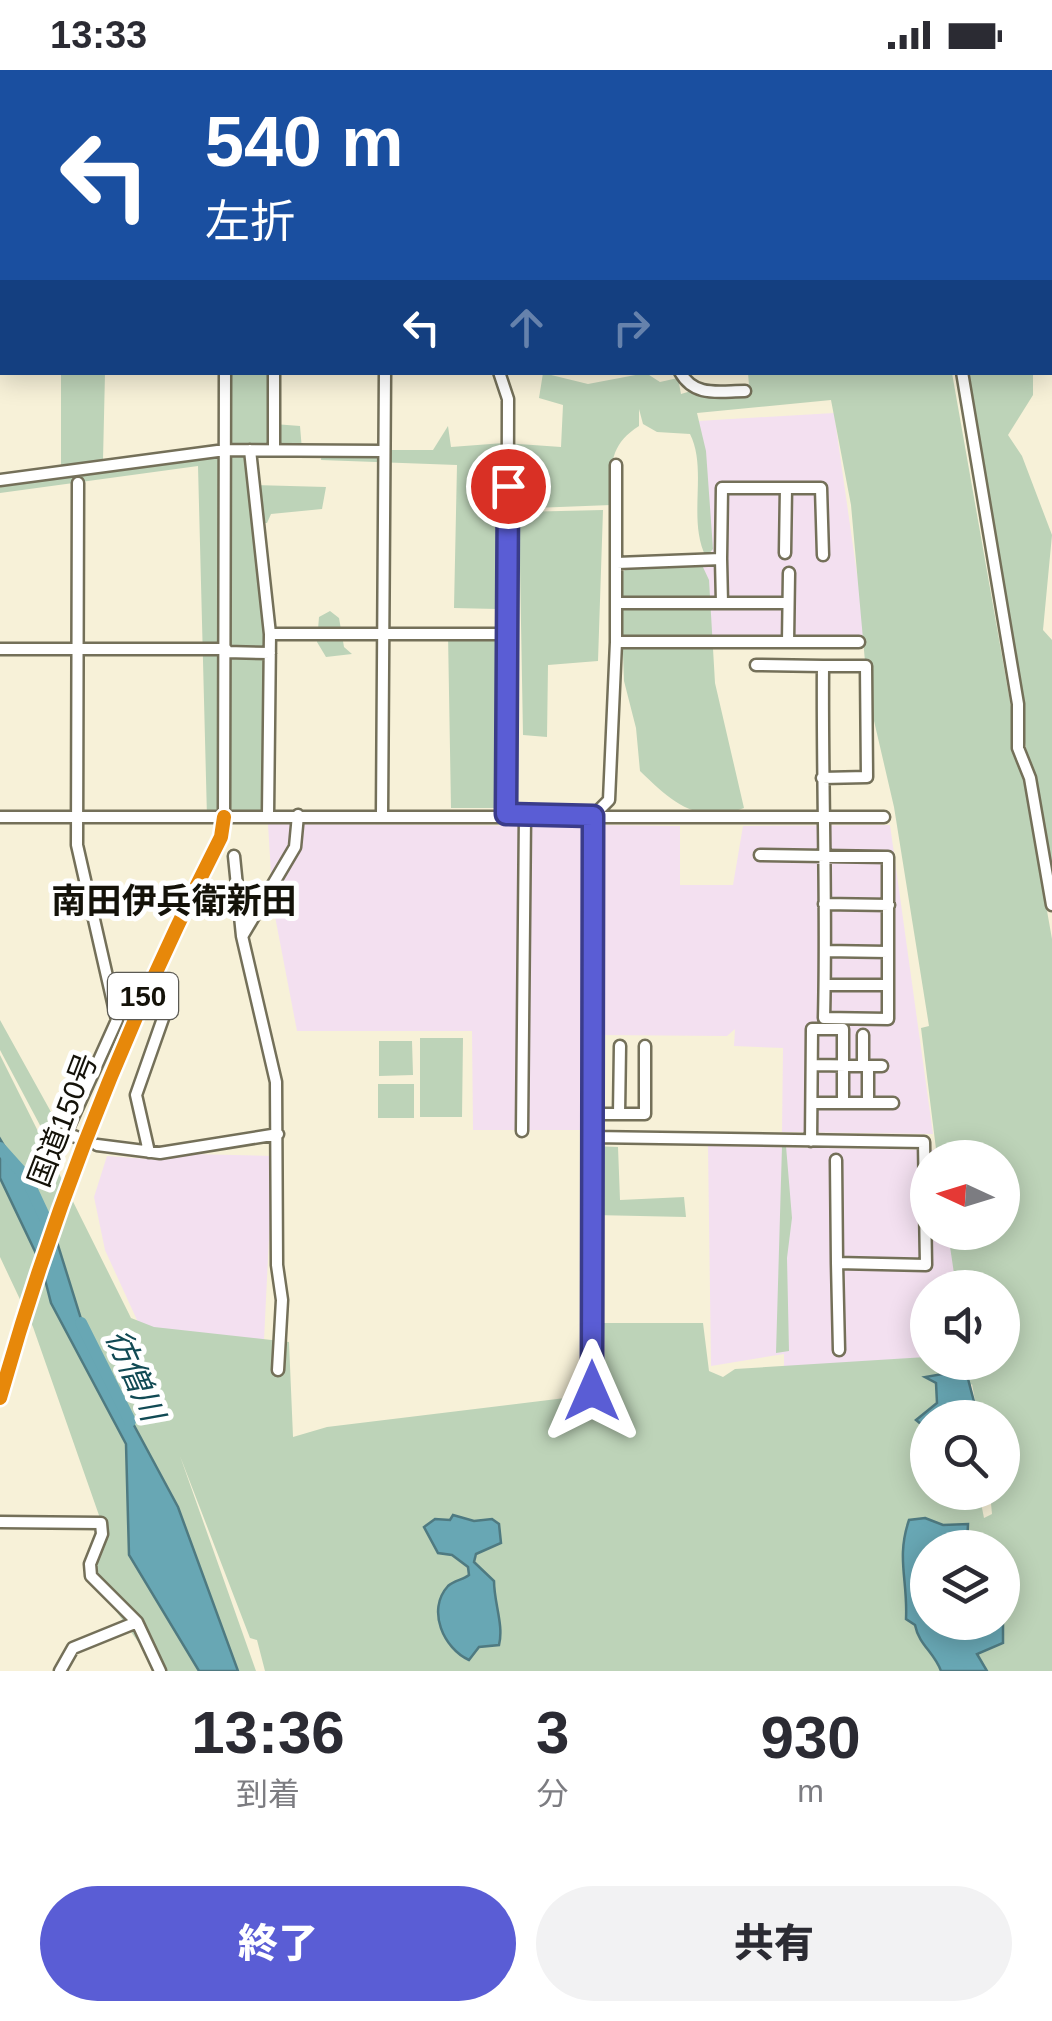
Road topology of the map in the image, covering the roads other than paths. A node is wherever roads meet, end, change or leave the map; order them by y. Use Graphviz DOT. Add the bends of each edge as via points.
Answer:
graph roads {
  1 [pos="225,375"];
  2 [pos="274,375"];
  3 [pos="385,375"];
  4 [pos="499,375"];
  5 [pos="682,375"];
  6 [pos="963,375"];
  7 [pos="746,391"];
  8 [pos="225,450"];
  9 [pos="250,450"];
  10 [pos="274,450"];
  11 [pos="383,451"];
  12 [pos="616,465"];
  13 [pos="0,480"];
  14 [pos="78,484"];
  15 [pos="786,488"];
  16 [pos="785,553"];
  17 [pos="823,555"];
  18 [pos="721,560"];
  19 [pos="617,563"];
  20 [pos="790,573"];
  21 [pos="617,603"];
  22 [pos="722,603"];
  23 [pos="787,603"];
  24 [pos="270,634"];
  25 [pos="383,634"];
  26 [pos="508,634"];
  27 [pos="616,642"];
  28 [pos="788,642"];
  29 [pos="859,642"];
  30 [pos="78,649"];
  31 [pos="0,650"];
  32 [pos="226,650"];
  33 [pos="270,653"];
  34 [pos="756,665"];
  35 [pos="823,666"];
  36 [pos="822,778"];
  37 [pos="506,814"];
  38 [pos="526,814"];
  39 [pos="382,815"];
  40 [pos="268,816"];
  41 [pos="298,816"];
  42 [pos="593,816"];
  43 [pos="0,817"];
  44 [pos="224,817"];
  45 [pos="822,817"];
  46 [pos="884,817"];
  47 [pos="76,818"];
  48 [pos="823,855"];
  49 [pos="234,856"];
  50 [pos="760,856"];
  51 [pos="824,904"];
  52 [pos="888,905"];
  53 [pos="1052,905"];
  54 [pos="242,936"];
  55 [pos="825,952"];
  56 [pos="888,952"];
  57 [pos="824,985"];
  58 [pos="888,985"];
  59 [pos="167,1008"];
  60 [pos="863,1035"];
  61 [pos="620,1046"];
  62 [pos="645,1046"];
  63 [pos="812,1066"];
  64 [pos="843,1066"];
  65 [pos="865,1066"];
  66 [pos="882,1066"];
  67 [pos="843,1102"];
  68 [pos="812,1103"];
  69 [pos="868,1103"];
  70 [pos="893,1103"];
  71 [pos="592,1114"];
  72 [pos="620,1114"];
  73 [pos="522,1131"];
  74 [pos="278,1134"];
  75 [pos="76,1137"];
  76 [pos="592,1137"];
  77 [pos="811,1141"];
  78 [pos="97,1145"];
  79 [pos="149,1152"];
  80 [pos="836,1160"];
  81 [pos="837,1263"];
  82 [pos="840,1350"];
  83 [pos="278,1370"];
  84 [pos="592,1391"];
  85 [pos="0,1398"];
  86 [pos="0,1522"];
  87 [pos="137,1622"];
  88 [pos="60,1671"];
  89 [pos="160,1671"];
  1 -- 8 [label="street"];
  2 -- 10 [label="street"];
  3 -- 11 [label="street"];
  4 -- 26 [label="street" via="508,399"];
  5 -- 7 [label="street" via="700,392"];
  6 -- 53 [label="street" via="1018,704 1018,748 1030,778"];
  8 -- 9 [label="street"];
  8 -- 13 [label="street"];
  8 -- 32 [label="street"];
  9 -- 10 [label="street"];
  9 -- 24 [label="street"];
  10 -- 11 [label="street"];
  11 -- 25 [label="street"];
  12 -- 19 [label="street"];
  14 -- 30 [label="street"];
  15 -- 16 [label="street"];
  15 -- 17 [label="street" via="821,488"];
  15 -- 18 [label="street" via="722,488"];
  18 -- 19 [label="street"];
  18 -- 22 [label="street"];
  19 -- 21 [label="street"];
  20 -- 23 [label="street"];
  21 -- 22 [label="street"];
  21 -- 27 [label="street"];
  22 -- 23 [label="street"];
  23 -- 28 [label="street"];
  24 -- 25 [label="street"];
  24 -- 33 [label="street"];
  25 -- 26 [label="street"];
  25 -- 39 [label="street"];
  26 -- 37 [label="street"];
  27 -- 28 [label="street"];
  27 -- 42 [label="street" via="609,800"];
  28 -- 29 [label="street"];
  30 -- 31 [label="street"];
  30 -- 32 [label="street"];
  30 -- 47 [label="street"];
  32 -- 33 [label="street"];
  32 -- 44 [label="street"];
  33 -- 40 [label="street"];
  34 -- 35 [label="street"];
  35 -- 36 [label="street"];
  35 -- 36 [label="street" via="866,666 867,777"];
  36 -- 45 [label="street"];
  37 -- 38 [label="street"];
  37 -- 39 [label="street"];
  38 -- 42 [label="street"];
  38 -- 73 [label="street"];
  39 -- 41 [label="street"];
  40 -- 41 [label="street"];
  40 -- 44 [label="street"];
  41 -- 54 [label="street" via="295,847"];
  42 -- 45 [label="street"];
  42 -- 71 [label="street"];
  43 -- 47 [label="street"];
  44 -- 47 [label="street"];
  44 -- 85 [label="highway, 国道150号 / 150" via="222,837 153,972 69,1180"];
  45 -- 46 [label="street"];
  45 -- 48 [label="street"];
  47 -- 75 [label="street" via="80,862 118,1020 66,1134"];
  48 -- 50 [label="street"];
  48 -- 51 [label="street"];
  48 -- 52 [label="street" via="888,856"];
  49 -- 54 [label="street"];
  51 -- 52 [label="street"];
  51 -- 55 [label="street"];
  52 -- 56 [label="street"];
  54 -- 74 [label="street" via="276,1082"];
  55 -- 56 [label="street"];
  55 -- 57 [label="street"];
  56 -- 58 [label="street"];
  57 -- 58 [label="street"];
  57 -- 58 [label="street" via="824,1018 872,1019 888,1019"];
  59 -- 79 [label="street" via="136,1095"];
  60 -- 65 [label="street"];
  61 -- 72 [label="street"];
  62 -- 72 [label="street" via="644,1114"];
  63 -- 64 [label="street"];
  63 -- 64 [label="street" via="812,1030 844,1029"];
  63 -- 68 [label="street"];
  64 -- 65 [label="street"];
  64 -- 67 [label="street"];
  65 -- 66 [label="street"];
  65 -- 69 [label="street"];
  67 -- 68 [label="street"];
  67 -- 69 [label="street"];
  68 -- 77 [label="street"];
  69 -- 70 [label="street"];
  71 -- 72 [label="street"];
  71 -- 76 [label="street"];
  74 -- 79 [label="street"];
  74 -- 83 [label="street"];
  76 -- 77 [label="street"];
  76 -- 84 [label="street"];
  77 -- 81 [label="street" via="924,1142 926,1265"];
  78 -- 79 [label="street"];
  80 -- 81 [label="street"];
  81 -- 82 [label="street"];
  86 -- 87 [label="street" via="101,1523 92,1576"];
  87 -- 88 [label="street" via="73,1648"];
  87 -- 89 [label="street"];
}
